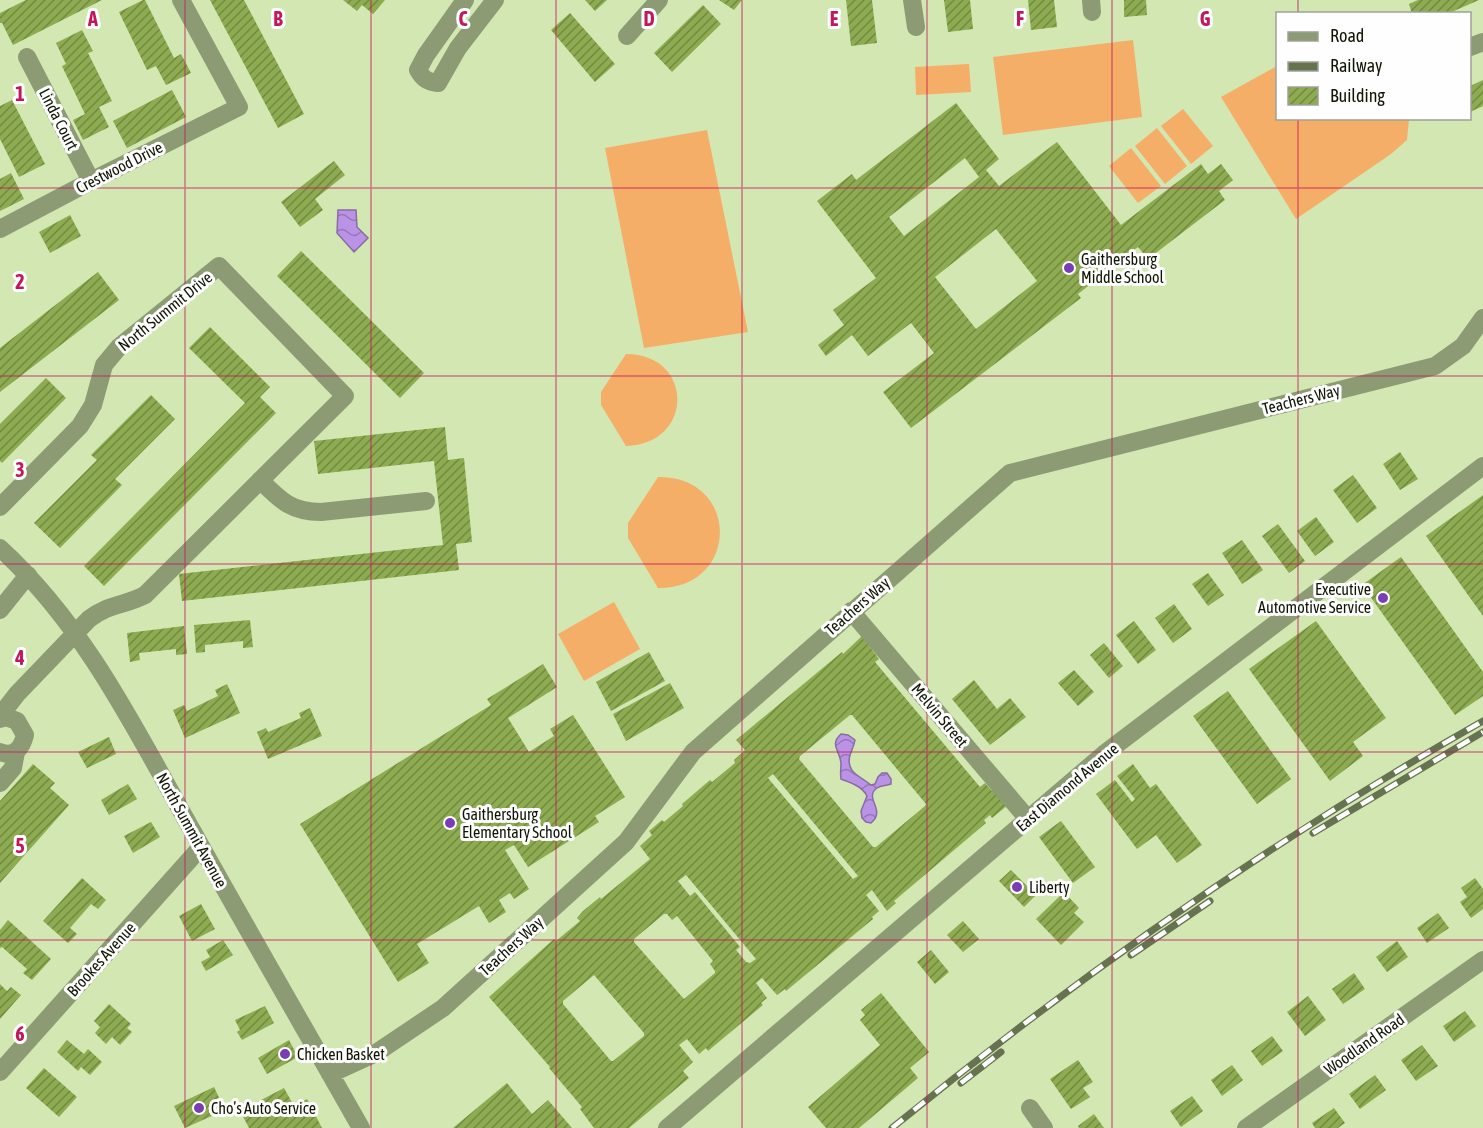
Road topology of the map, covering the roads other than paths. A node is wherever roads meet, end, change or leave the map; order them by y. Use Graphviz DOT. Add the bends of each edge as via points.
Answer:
graph roads {
  1 [pos="181,0"];
  2 [pos="465,0"];
  3 [pos="495,0"];
  4 [pos="659,0"];
  5 [pos="912,0"];
  6 [pos="916,27"];
  7 [pos="627,36"];
  8 [pos="27,57"];
  9 [pos="91,181"];
  10 [pos="0,229"];
  11 [pos="1483,318"];
  12 [pos="1483,466"];
  13 [pos="260,480"];
  14 [pos="426,501"];
  15 [pos="0,507"];
  16 [pos="0,548"];
  17 [pos="28,575"];
  18 [pos="0,610"];
  19 [pos="851,611"];
  20 [pos="75,632"];
  21 [pos="0,718"];
  22 [pos="8,752"];
  23 [pos="0,783"];
  24 [pos="1028,819"];
  25 [pos="201,847"];
  26 [pos="1483,960"];
  27 [pos="0,1072"];
  28 [pos="330,1074"];
  29 [pos="1030,1108"];
  30 [pos="361,1128"];
  31 [pos="667,1128"];
  32 [pos="1044,1128"];
  33 [pos="1246,1128"];
  1 -- 9 [label="street, Crestwood Drive" via="239,107"];
  2 -- 3 [label="street" via="418,70 431,82 438,83 458,48"];
  4 -- 7 [label="street"];
  5 -- 6 [label="street"];
  8 -- 9 [label="street, Linda Court"];
  9 -- 10 [label="street, Crestwood Drive"];
  11 -- 19 [label="street, Teachers Way" via="1463,346 1435,366 1010,473"];
  12 -- 24 [label="street, East Diamond Avenue" via="1104,754"];
  13 -- 14 [label="street" via="280,500 306,512"];
  13 -- 15 [label="street, North Summit Drive" via="345,396 219,266 119,347 104,365 93,405 80,426"];
  13 -- 20 [label="street, North Summit Drive" via="145,595 102,609"];
  16 -- 17 [label="street, North Summit Avenue"];
  17 -- 18 [label="street"];
  17 -- 20 [label="street, North Summit Avenue"];
  19 -- 24 [label="street, Melvin Street"];
  19 -- 28 [label="street, Teachers Way" via="693,752 626,842 443,1008 376,1053"];
  20 -- 21 [label="street, North Summit Drive"];
  20 -- 25 [label="street, North Summit Avenue" via="116,695"];
  21 -- 22 [label="street" via="12,718 24,729 23,744"];
  22 -- 23 [label="street" via="13,768"];
  24 -- 31 [label="street, East Diamond Avenue"];
  25 -- 27 [label="street, Brookes Avenue"];
  25 -- 28 [label="street, North Summit Avenue"];
  26 -- 33 [label="street, Woodland Road"];
  28 -- 30 [label="street, North Summit Avenue"];
  29 -- 32 [label="street"];
}
